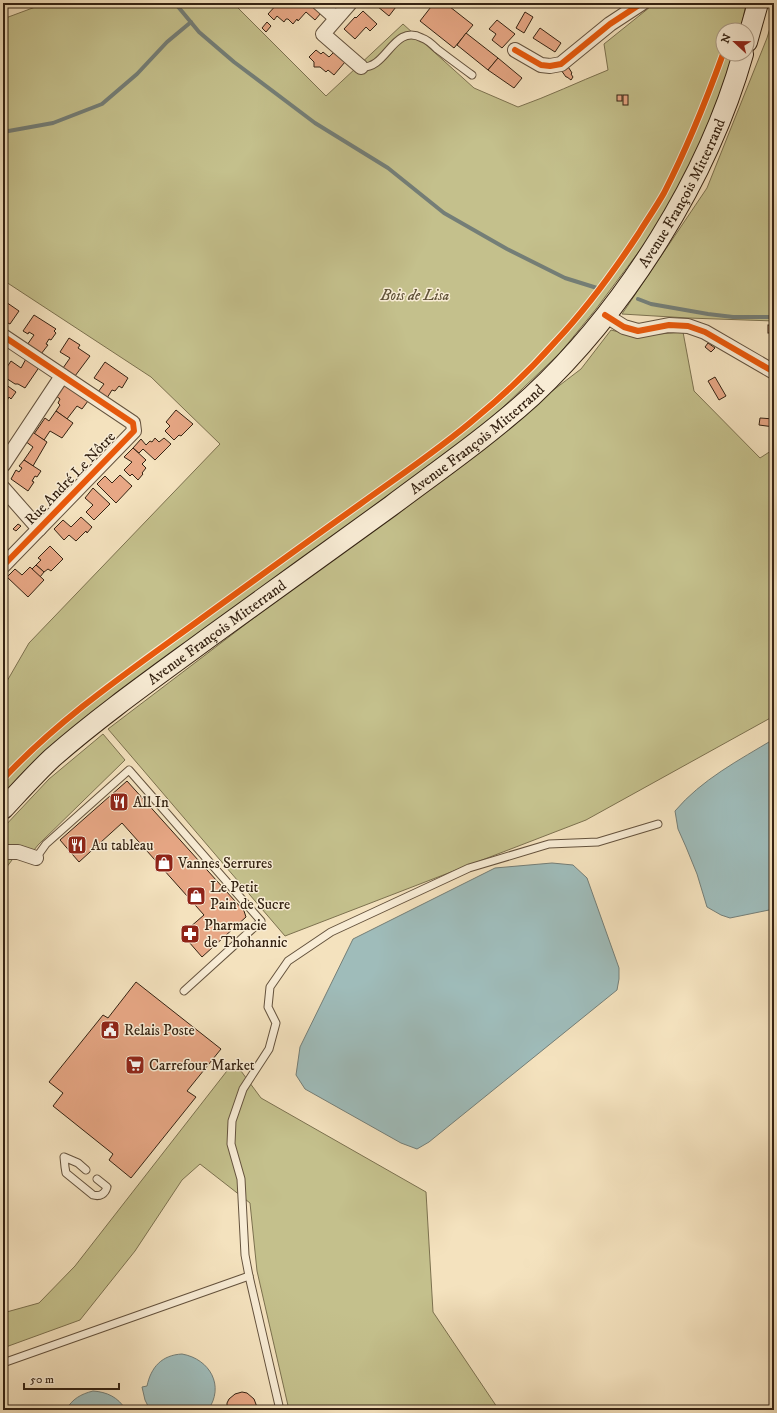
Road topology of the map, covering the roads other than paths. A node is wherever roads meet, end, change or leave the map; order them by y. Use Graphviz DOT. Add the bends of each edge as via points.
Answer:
graph roads {
  1 [pos="318,3"];
  2 [pos="350,3"];
  3 [pos="642,3"];
  4 [pos="758,3"];
  5 [pos="336,18"];
  6 [pos="753,22"];
  7 [pos="515,50"];
  8 [pos="741,62"];
  9 [pos="361,67"];
  10 [pos="472,75"];
  11 [pos="605,314"];
  12 [pos="3,336"];
  13 [pos="774,372"];
  14 [pos="62,376"];
  15 [pos="3,465"];
  16 [pos="3,488"];
  17 [pos="39,529"];
  18 [pos="3,566"];
  19 [pos="3,809"];
  20 [pos="658,824"];
  21 [pos="3,852"];
  22 [pos="36,858"];
  23 [pos="184,991"];
  24 [pos="86,1170"];
  25 [pos="96,1179"];
  26 [pos="249,1276"];
  27 [pos="3,1363"];
  28 [pos="280,1410"];
  1 -- 5 [label="street"];
  2 -- 5 [label="street"];
  3 -- 7 [label="street" via="610,24 561,64 541,65"];
  4 -- 6 [label="main road"];
  5 -- 9 [label="street" via="323,34"];
  8 -- 11 [label="main road, Avenue François Mitterrand" via="713,136 683,197 658,241 622,295"];
  9 -- 10 [label="lane" via="375,65 399,38 411,34 422,38"];
  11 -- 13 [label="street" via="624,327 638,331 669,325 688,326 705,332"];
  11 -- 19 [label="main road, Avenue François Mitterrand" via="534,394 500,424 94,724 52,759"];
  12 -- 14 [label="street"];
  14 -- 15 [label="street"];
  14 -- 17 [label="street, Rue André Le Nôtre" via="133,423 134,431"];
  16 -- 17 [label="street"];
  17 -- 18 [label="street, Rue André Le Nôtre"];
  20 -- 26 [label="lane" via="598,842 549,844 469,868 331,932 288,962 270,987 268,1007 276,1024 268,1049 243,1089 232,1121 231,1144 241,1179 245,1255"];
  21 -- 22 [label="street" via="18,852"];
  22 -- 23 [label="lane" via="46,844 129,770 261,920"];
  24 -- 25 [label="lane" via="64,1156 66,1173 97,1196 107,1187"];
  26 -- 27 [label="lane"];
  26 -- 28 [label="lane"];
}
